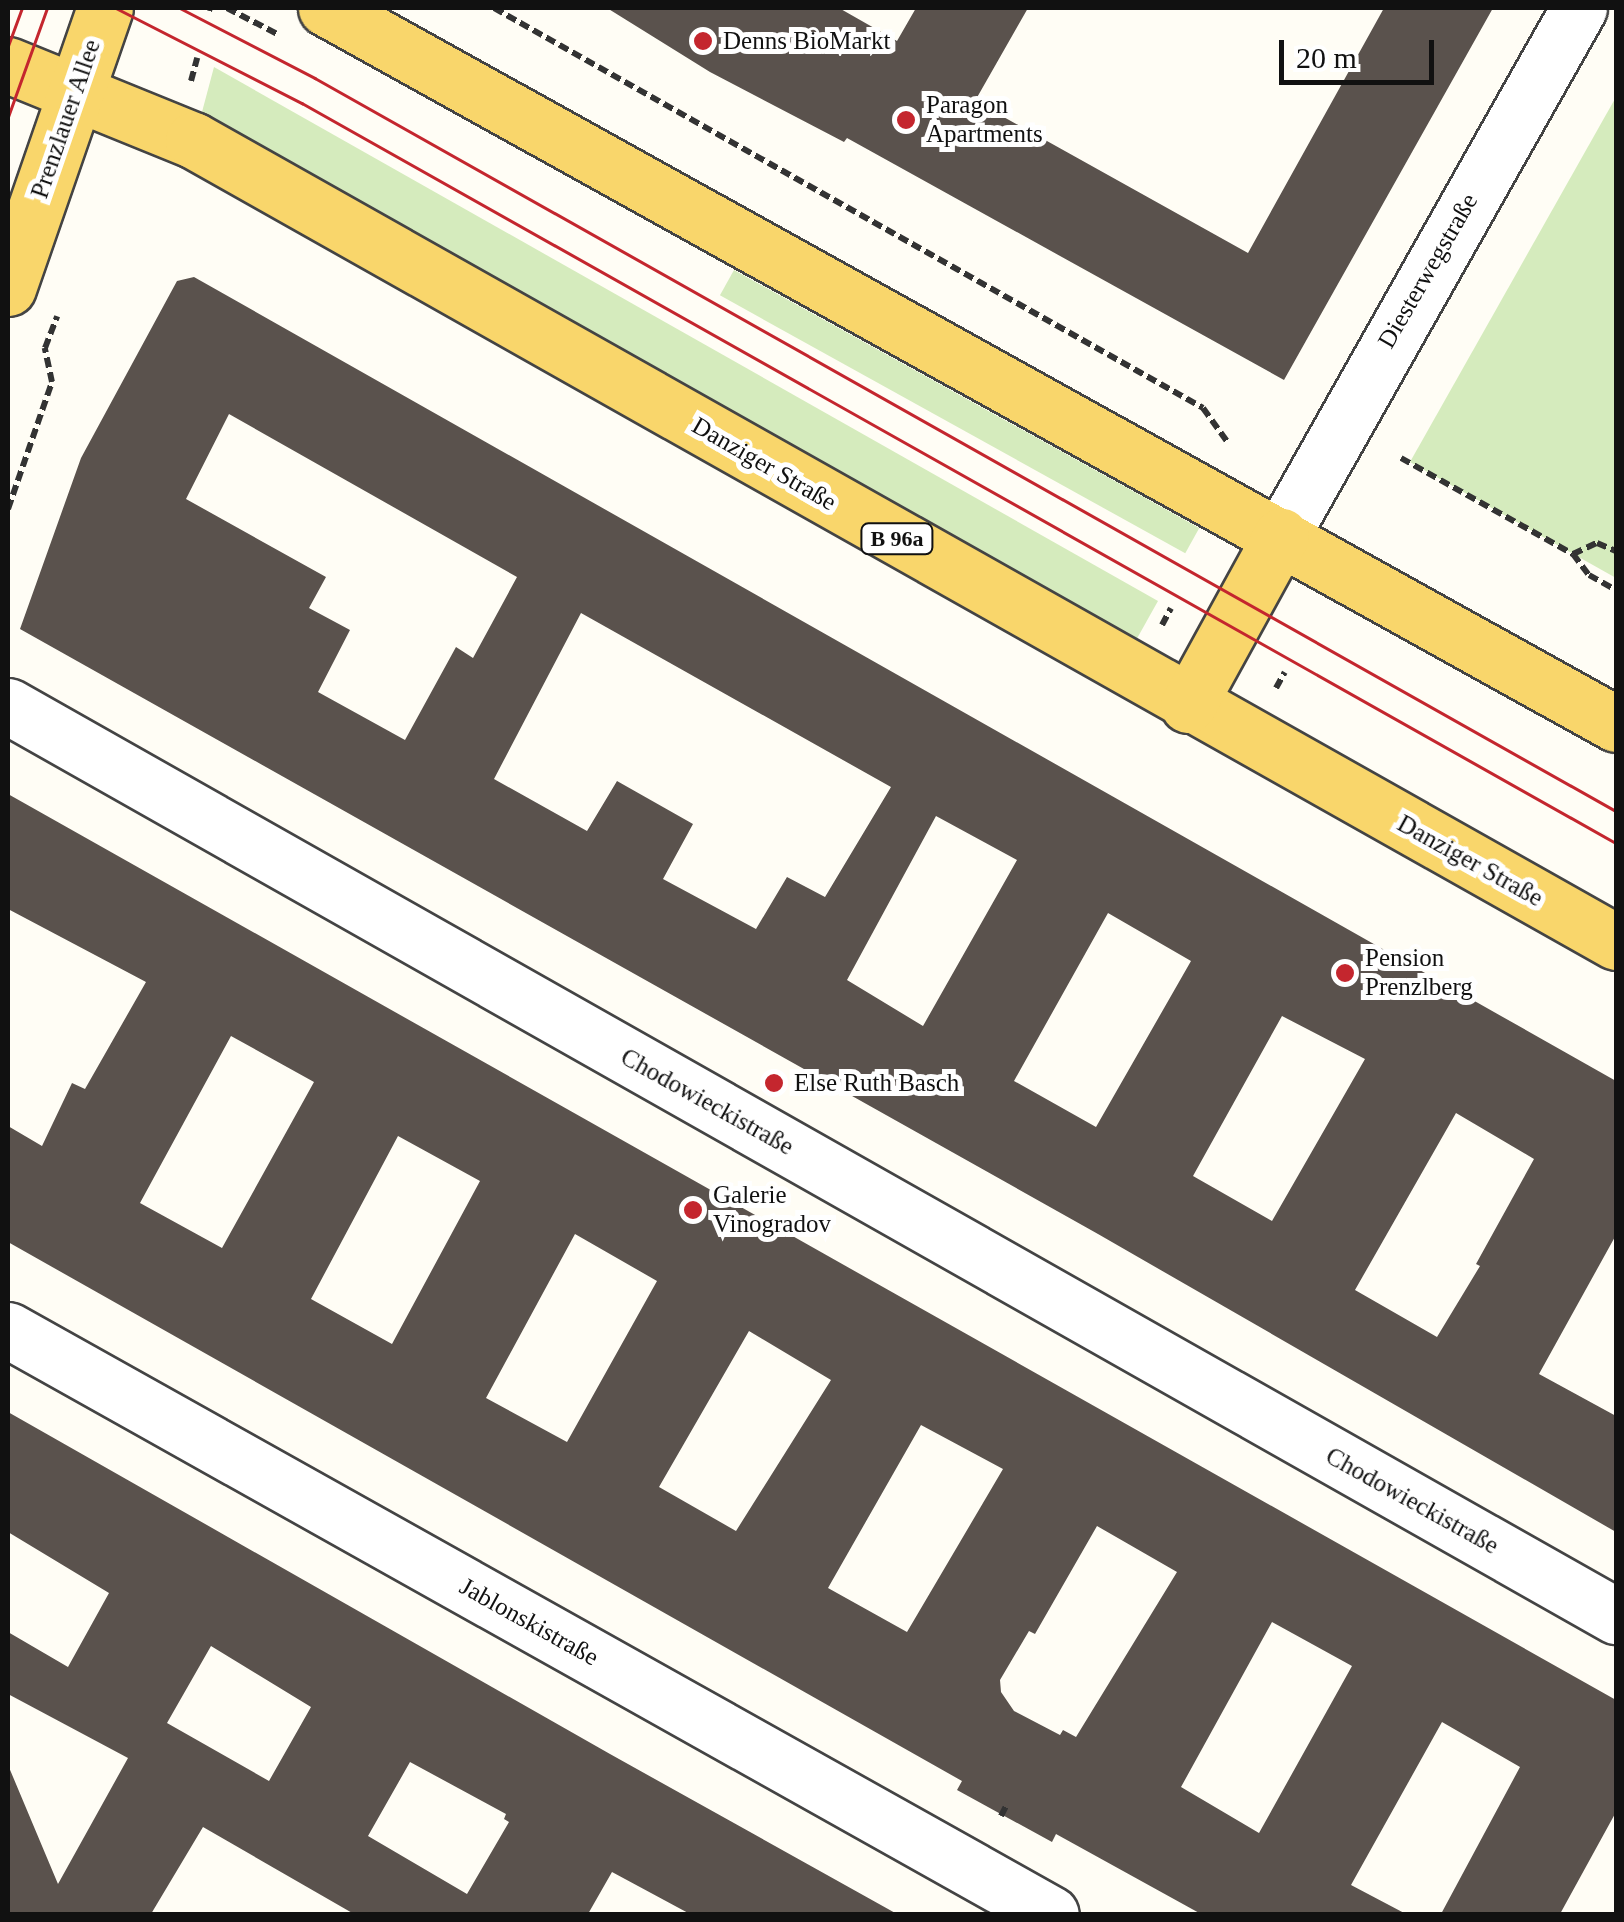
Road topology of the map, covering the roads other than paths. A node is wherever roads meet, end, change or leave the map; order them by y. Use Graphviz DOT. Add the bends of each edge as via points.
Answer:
graph roads {
  1 [pos="106,8"];
  2 [pos="1579,8"];
  3 [pos="307,24"];
  4 [pos="8,65"];
  5 [pos="76,90"];
  6 [pos="8,288"];
  7 [pos="1281,536"];
  8 [pos="1188,705"];
  9 [pos="8,706"];
  10 [pos="1616,724"];
  11 [pos="1616,942"];
  12 [pos="8,1330"];
  13 [pos="1616,1616"];
  14 [pos="1051,1914"];
  1 -- 5 [label="main road, Prenzlauer Allee"];
  2 -- 7 [label="street, Diesterwegstraße"];
  3 -- 7 [label="main road"];
  4 -- 5 [label="main road, Danziger Straße / B 96a"];
  5 -- 6 [label="main road, Prenzlauer Allee"];
  5 -- 8 [label="main road, Danziger Straße / B 96a" via="193,140"];
  7 -- 8 [label="main road"];
  7 -- 10 [label="main road"];
  8 -- 11 [label="main road, Danziger Straße / B 96a"];
  9 -- 13 [label="street, Chodowieckistraße"];
  12 -- 14 [label="street, Jablonskistraße"];
}
